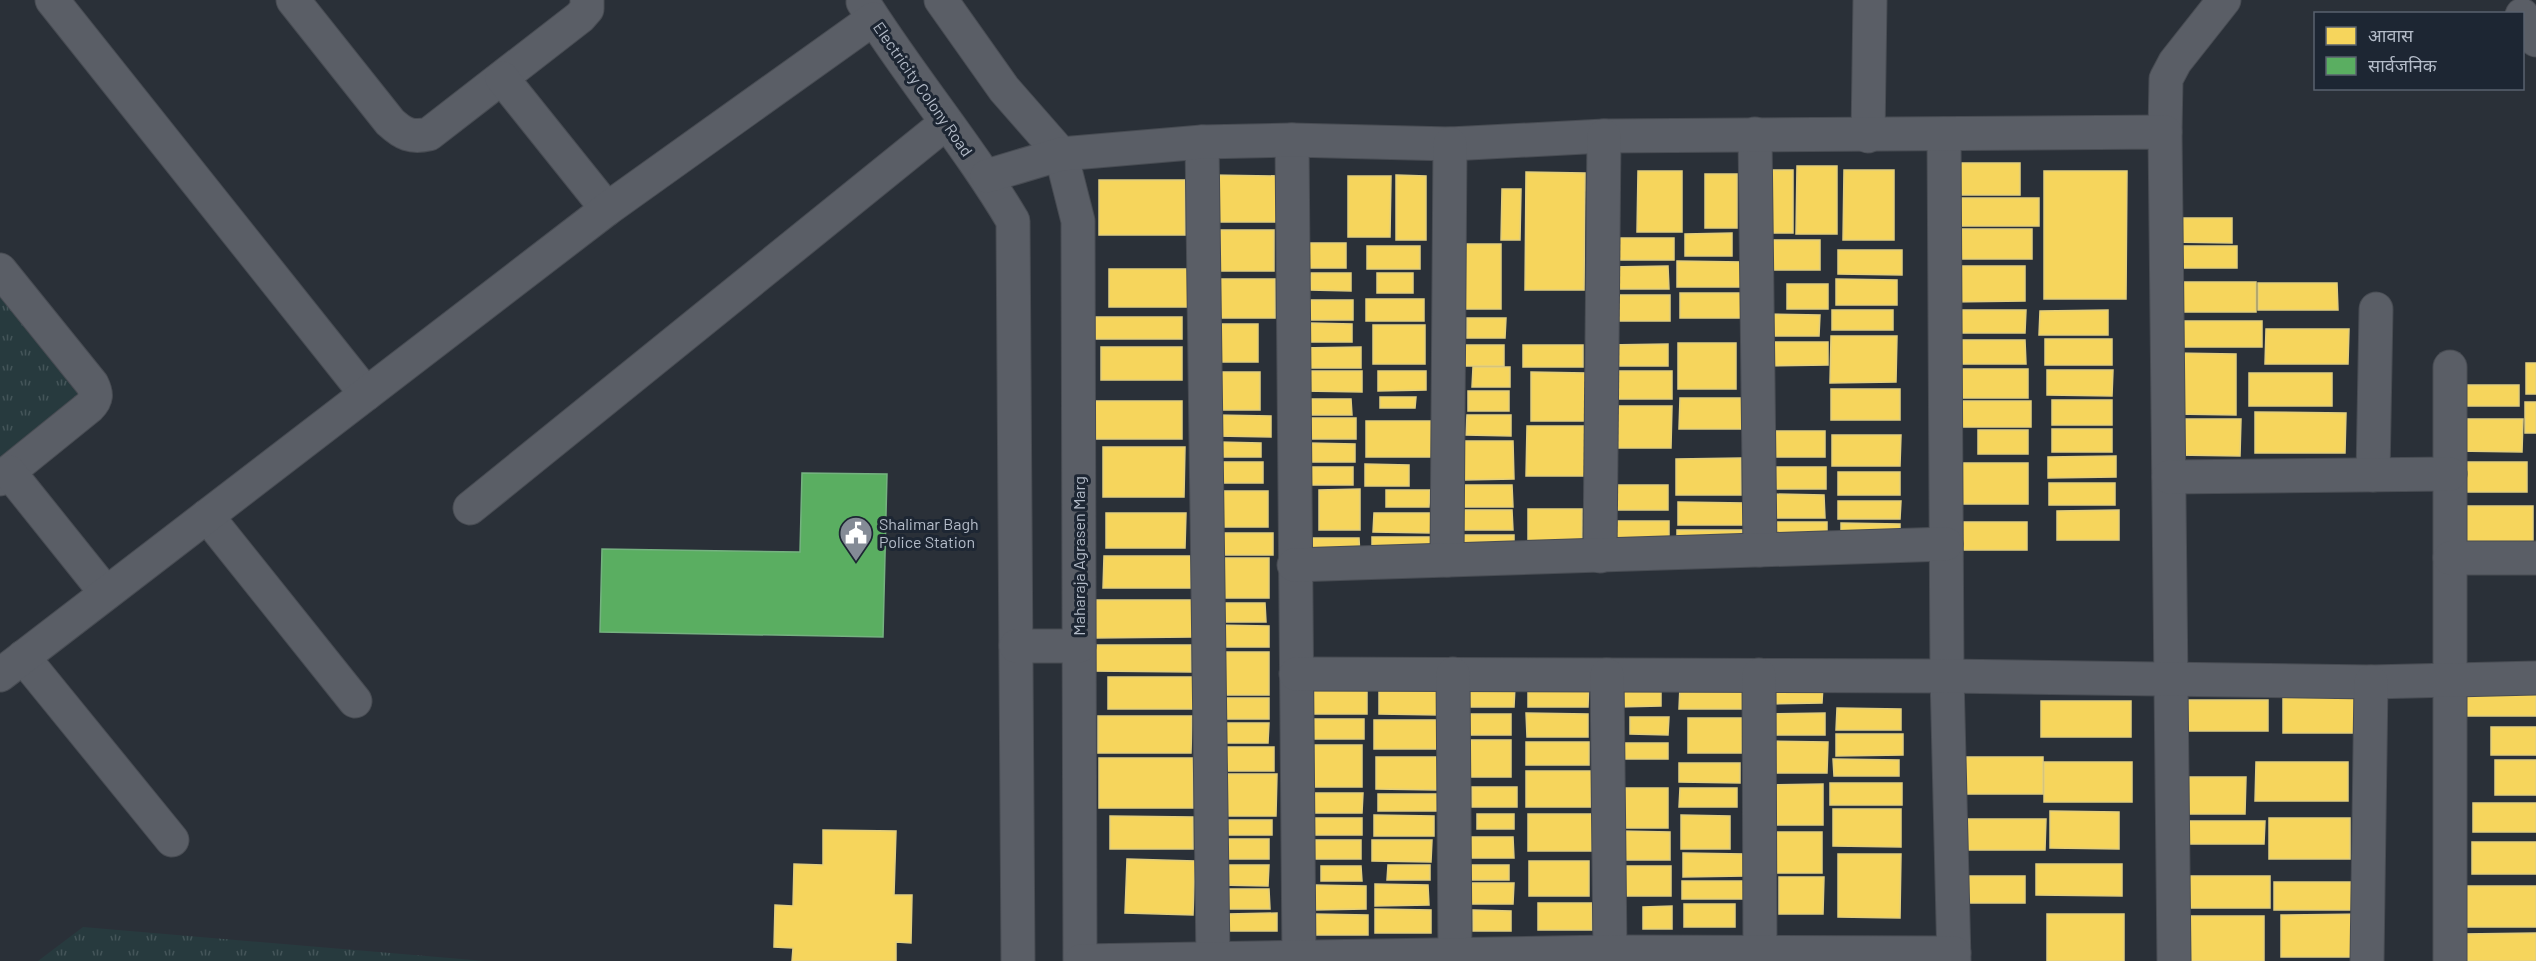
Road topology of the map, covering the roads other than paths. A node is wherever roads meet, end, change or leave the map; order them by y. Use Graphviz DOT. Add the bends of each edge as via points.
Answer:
graph roads {
  1 [pos="52,0"];
  2 [pos="293,0"];
  3 [pos="587,0"];
  4 [pos="941,0"];
  5 [pos="1870,0"];
  6 [pos="2224,0"];
  7 [pos="868,9"];
  8 [pos="2524,18"];
  9 [pos="2536,40"];
  10 [pos="502,78"];
  11 [pos="946,123"];
  12 [pos="2165,132"];
  13 [pos="1755,134"];
  14 [pos="1944,134"];
  15 [pos="1604,136"];
  16 [pos="1868,136"];
  17 [pos="1292,140"];
  18 [pos="1202,142"];
  19 [pos="1450,144"];
  20 [pos="1061,154"];
  21 [pos="987,176"];
  22 [pos="607,209"];
  23 [pos="0,270"];
  24 [pos="2376,309"];
  25 [pos="2450,367"];
  26 [pos="366,394"];
  27 [pos="2450,474"];
  28 [pos="2373,475"];
  29 [pos="4,476"];
  30 [pos="2169,477"];
  31 [pos="470,508"];
  32 [pos="207,516"];
  33 [pos="1946,544"];
  34 [pos="1760,550"];
  35 [pos="1600,555"];
  36 [pos="2450,558"];
  37 [pos="2536,558"];
  38 [pos="1447,560"];
  39 [pos="1294,565"];
  40 [pos="106,593"];
  41 [pos="1016,646"];
  42 [pos="1079,646"];
  43 [pos="11,666"];
  44 [pos="1296,674"];
  45 [pos="1453,675"];
  46 [pos="1607,675"];
  47 [pos="1759,675"];
  48 [pos="1947,676"];
  49 [pos="2171,678"];
  50 [pos="2536,678"];
  51 [pos="2451,680"];
  52 [pos="2371,682"];
  53 [pos="355,700"];
  54 [pos="172,840"];
  55 [pos="1610,952"];
  56 [pos="1760,952"];
  57 [pos="1455,954"];
  58 [pos="1299,956"];
  59 [pos="1954,957"];
  60 [pos="1213,959"];
  61 [pos="1018,961"];
  62 [pos="1080,961"];
  63 [pos="2174,961"];
  64 [pos="2367,961"];
  65 [pos="2450,961"];
  1 -- 26 [label="street"];
  2 -- 10 [label="street" via="390,122 414,137 429,134"];
  3 -- 10 [label="street" via="587,9 580,17"];
  4 -- 20 [label="street" via="1004,89"];
  5 -- 16 [label="street"];
  6 -- 12 [label="street" via="2166,79"];
  7 -- 11 [label="street, Electricity Colony Road"];
  7 -- 22 [label="street"];
  8 -- 9 [label="street"];
  10 -- 22 [label="street"];
  11 -- 21 [label="street, Electricity Colony Road"];
  11 -- 31 [label="street"];
  12 -- 14 [label="street"];
  12 -- 30 [label="street"];
  13 -- 15 [label="street"];
  13 -- 16 [label="street"];
  13 -- 34 [label="street"];
  14 -- 16 [label="street"];
  14 -- 33 [label="street"];
  15 -- 19 [label="street"];
  15 -- 35 [label="street"];
  17 -- 18 [label="street"];
  17 -- 19 [label="street"];
  17 -- 39 [label="street"];
  18 -- 20 [label="street"];
  18 -- 60 [label="street"];
  19 -- 38 [label="street"];
  20 -- 21 [label="street"];
  20 -- 42 [label="street, Maharaja Agrasen Marg" via="1078,221"];
  21 -- 41 [label="street" via="1013,221"];
  22 -- 26 [label="street"];
  23 -- 29 [label="street" via="96,393 89,407"];
  24 -- 28 [label="street"];
  25 -- 27 [label="street"];
  26 -- 32 [label="street"];
  27 -- 28 [label="street"];
  27 -- 36 [label="street"];
  28 -- 30 [label="street"];
  29 -- 40 [label="street"];
  30 -- 49 [label="street"];
  32 -- 40 [label="street"];
  32 -- 53 [label="street"];
  33 -- 34 [label="street"];
  33 -- 48 [label="street"];
  34 -- 35 [label="street"];
  35 -- 38 [label="street"];
  36 -- 37 [label="street"];
  36 -- 51 [label="street"];
  38 -- 39 [label="street"];
  39 -- 44 [label="street"];
  40 -- 43 [label="street"];
  41 -- 42 [label="street"];
  41 -- 61 [label="street"];
  42 -- 62 [label="street, Maharaja Agrasen Marg"];
  43 -- 54 [label="street"];
  44 -- 45 [label="street"];
  44 -- 58 [label="street"];
  45 -- 46 [label="street"];
  45 -- 57 [label="street"];
  46 -- 47 [label="street"];
  46 -- 55 [label="street"];
  47 -- 48 [label="street"];
  47 -- 56 [label="street"];
  48 -- 49 [label="street"];
  48 -- 59 [label="street"];
  49 -- 52 [label="street"];
  49 -- 63 [label="street"];
  50 -- 51 [label="street"];
  51 -- 52 [label="street"];
  51 -- 65 [label="street"];
  52 -- 64 [label="street"];
  55 -- 56 [label="street"];
  55 -- 57 [label="street"];
  56 -- 59 [label="street"];
  57 -- 58 [label="street"];
  58 -- 60 [label="street"];
  60 -- 62 [label="street"];
}
